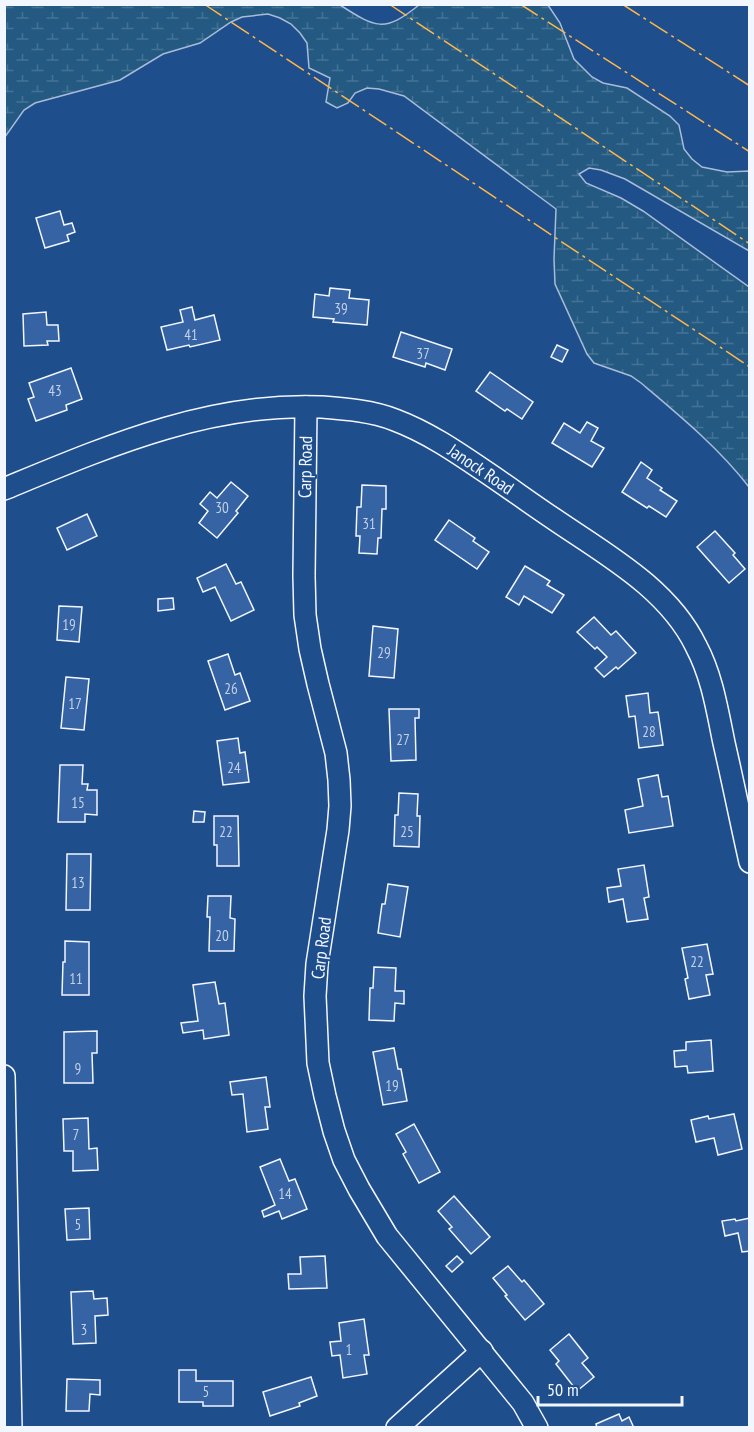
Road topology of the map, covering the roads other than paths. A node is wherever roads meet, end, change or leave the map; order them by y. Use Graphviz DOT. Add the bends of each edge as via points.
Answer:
graph roads {
  1 [pos="306,407"];
  2 [pos="4,489"];
  3 [pos="747,840"];
  4 [pos="750,862"];
  5 [pos="4,1076"];
  6 [pos="482,1351"];
  7 [pos="11,1428"];
  8 [pos="397,1428"];
  9 [pos="537,1428"];
  1 -- 2 [label="street, Janock Road" via="240,411 181,423 107,447"];
  1 -- 3 [label="street, Janock Road" via="368,412 415,428 448,446 628,570 663,600 690,633 709,675"];
  1 -- 6 [label="street, Carp Road" via="305,615 336,753 340,806 316,974 318,1063 334,1131 359,1189 387,1236"];
  3 -- 4 [label="street, Janock Road"];
  5 -- 7 [label="street"];
  6 -- 8 [label="street"];
  6 -- 9 [label="street, Carp Road" via="523,1403"];
}
